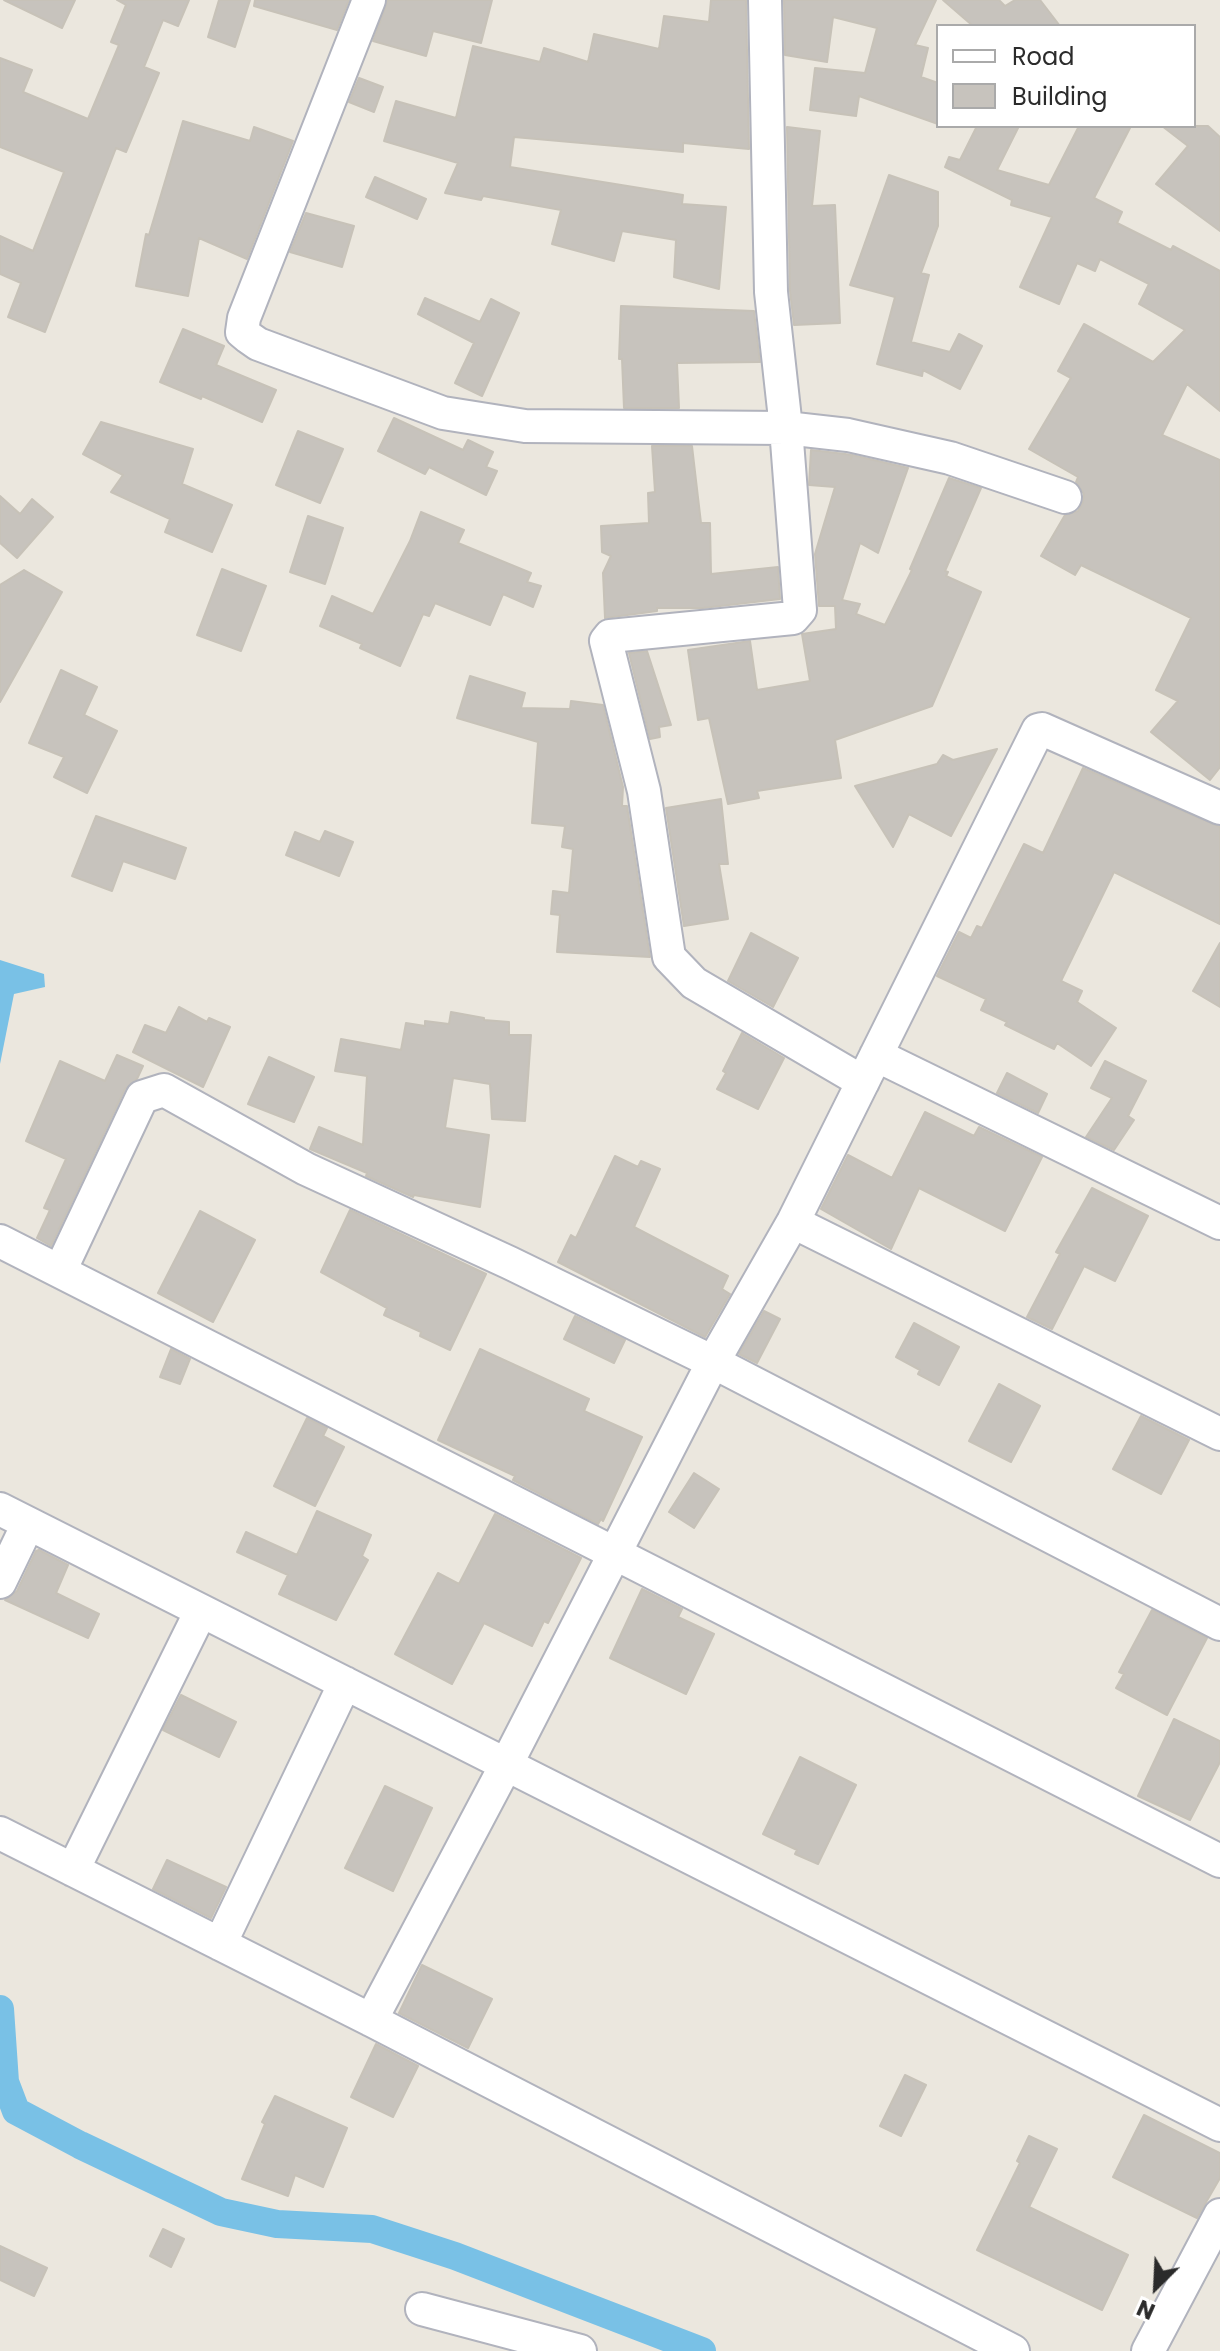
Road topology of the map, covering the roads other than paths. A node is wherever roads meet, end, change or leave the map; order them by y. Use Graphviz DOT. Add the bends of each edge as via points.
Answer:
graph roads {
  1 [pos="369,0"];
  2 [pos="765,0"];
  3 [pos="786,428"];
  4 [pos="1065,497"];
  5 [pos="1220,808"];
  6 [pos="870,1068"];
  7 [pos="793,1222"];
  8 [pos="1220,1223"];
  9 [pos="0,1241"];
  10 [pos="60,1271"];
  11 [pos="713,1362"];
  12 [pos="1220,1434"];
  13 [pos="14,1516"];
  14 [pos="616,1554"];
  15 [pos="0,1582"];
  16 [pos="201,1611"];
  17 [pos="1220,1624"];
  18 [pos="345,1683"];
  19 [pos="506,1765"];
  20 [pos="0,1833"];
  21 [pos="1220,1861"];
  22 [pos="73,1870"];
  23 [pos="220,1944"];
  24 [pos="371,2020"];
  25 [pos="1220,2125"];
  26 [pos="1220,2215"];
  27 [pos="422,2309"];
  28 [pos="580,2351"];
  29 [pos="1013,2351"];
  30 [pos="1148,2351"];
  1 -- 3 [label="street" via="242,332 258,344 443,413 525,426"];
  2 -- 3 [label="street" via="771,292"];
  3 -- 4 [label="street" via="848,435 950,458"];
  3 -- 6 [label="street" via="800,610 793,618 610,636 606,641 644,791 669,957 694,983"];
  5 -- 6 [label="street" via="1038,730"];
  6 -- 7 [label="street"];
  6 -- 8 [label="street"];
  7 -- 11 [label="street"];
  7 -- 12 [label="street"];
  9 -- 10 [label="street"];
  10 -- 11 [label="street" via="142,1097 164,1090 306,1169"];
  10 -- 14 [label="street"];
  11 -- 14 [label="street"];
  11 -- 17 [label="street"];
  13 -- 15 [label="street"];
  13 -- 16 [label="street"];
  14 -- 19 [label="street"];
  14 -- 21 [label="street"];
  16 -- 18 [label="street"];
  16 -- 22 [label="street"];
  18 -- 19 [label="street"];
  18 -- 23 [label="street"];
  19 -- 24 [label="street"];
  19 -- 25 [label="street"];
  20 -- 22 [label="street"];
  22 -- 23 [label="street"];
  23 -- 24 [label="street"];
  24 -- 29 [label="street"];
  26 -- 30 [label="street"];
  27 -- 28 [label="street"];
}
